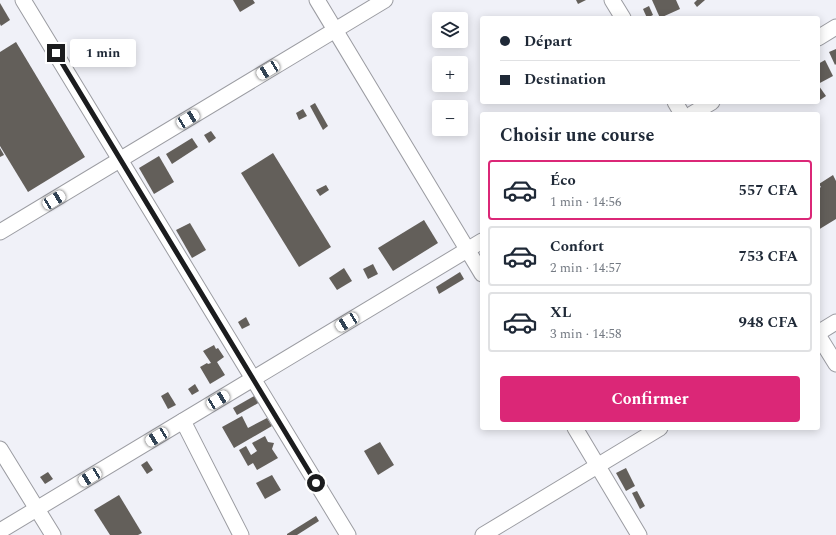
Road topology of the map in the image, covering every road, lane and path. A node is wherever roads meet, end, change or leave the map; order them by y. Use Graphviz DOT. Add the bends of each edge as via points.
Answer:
graph roads {
  1 [pos="23,0"];
  2 [pos="317,0"];
  3 [pos="385,0"];
  4 [pos="612,0"];
  5 [pos="622,16"];
  6 [pos="836,27"];
  7 [pos="335,30"];
  8 [pos="820,37"];
  9 [pos="709,104"];
  10 [pos="695,112"];
  11 [pos="120,160"];
  12 [pos="0,232"];
  13 [pos="480,241"];
  14 [pos="467,250"];
  15 [pos="480,271"];
  16 [pos="836,322"];
  17 [pos="820,333"];
  18 [pos="820,337"];
  19 [pos="836,364"];
  20 [pos="253,379"];
  21 [pos="183,421"];
  22 [pos="576,430"];
  23 [pos="657,430"];
  24 [pos="0,449"];
  25 [pos="598,466"];
  26 [pos="37,509"];
  27 [pos="0,531"];
  28 [pos="53,535"];
  29 [pos="240,535"];
  30 [pos="348,535"];
  31 [pos="483,535"];
  32 [pos="639,535"];
  1 -- 11 [label="street"];
  2 -- 7 [label="street"];
  3 -- 7 [label="street"];
  4 -- 5 [label="street"];
  6 -- 8 [label="street"];
  7 -- 11 [label="street"];
  7 -- 14 [label="street"];
  9 -- 10 [label="street"];
  11 -- 12 [label="street"];
  11 -- 20 [label="street"];
  13 -- 14 [label="street"];
  14 -- 15 [label="street"];
  14 -- 20 [label="street"];
  16 -- 17 [label="street"];
  18 -- 19 [label="street"];
  20 -- 21 [label="street"];
  20 -- 30 [label="street"];
  21 -- 26 [label="street"];
  21 -- 29 [label="street"];
  22 -- 25 [label="street"];
  23 -- 25 [label="street"];
  24 -- 26 [label="street"];
  25 -- 31 [label="street"];
  25 -- 32 [label="street"];
  26 -- 27 [label="street"];
  26 -- 28 [label="street"];
}
